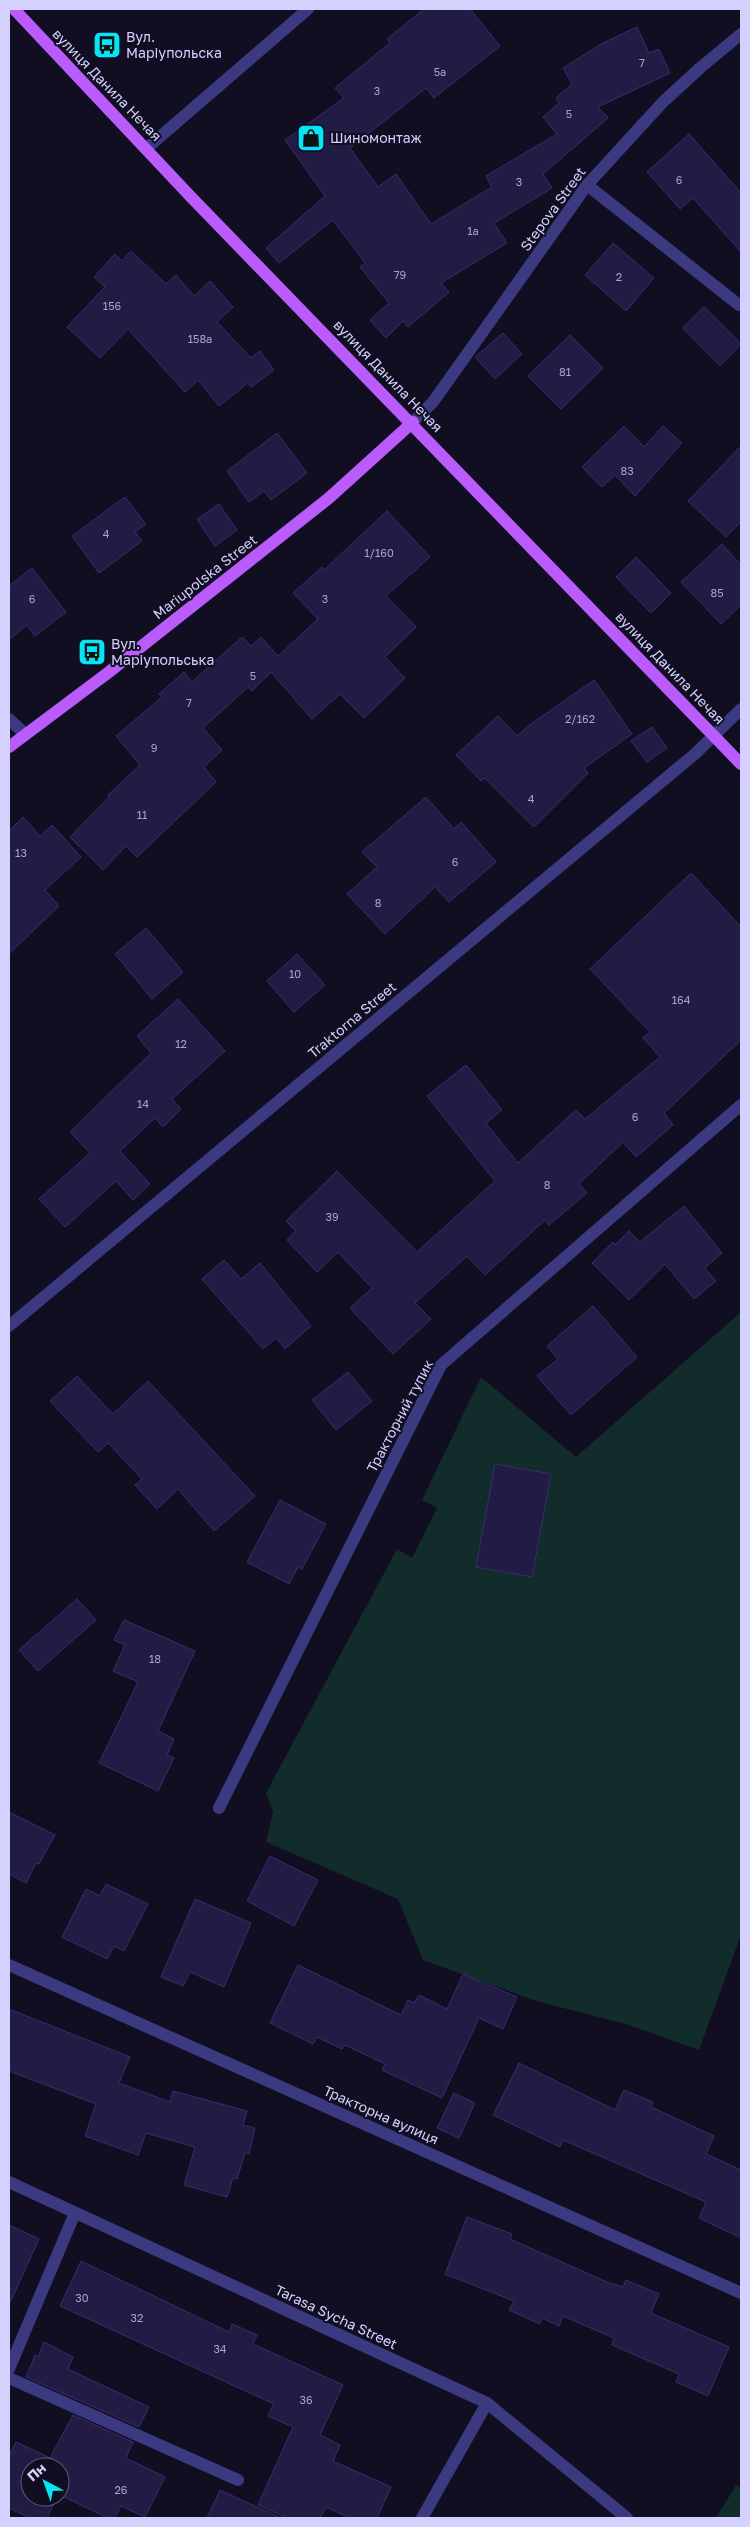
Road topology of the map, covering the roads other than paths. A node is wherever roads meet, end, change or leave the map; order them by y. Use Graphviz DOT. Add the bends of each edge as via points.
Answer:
graph roads {
  1 [pos="14,9"];
  2 [pos="308,9"];
  3 [pos="741,34"];
  4 [pos="147,148"];
  5 [pos="587,185"];
  6 [pos="739,305"];
  7 [pos="413,422"];
  8 [pos="741,709"];
  9 [pos="9,719"];
  10 [pos="25,734"];
  11 [pos="714,736"];
  12 [pos="9,746"];
  13 [pos="741,764"];
  14 [pos="741,1105"];
  15 [pos="9,1326"];
  16 [pos="219,1808"];
  17 [pos="9,1965"];
  18 [pos="9,2182"];
  19 [pos="74,2213"];
  20 [pos="741,2293"];
  21 [pos="9,2368"];
  22 [pos="9,2378"];
  23 [pos="487,2403"];
  24 [pos="238,2480"];
  25 [pos="422,2518"];
  26 [pos="627,2518"];
  1 -- 4 [label="main road, вулиця Данила Нечая"];
  2 -- 4 [label="street"];
  3 -- 5 [label="street, Stepova Street" via="663,102"];
  4 -- 7 [label="main road, вулиця Данила Нечая" via="191,197"];
  5 -- 6 [label="street"];
  5 -- 7 [label="street, Stepova Street" via="433,402"];
  7 -- 10 [label="main road, Mariupolska Street" via="329,498 109,672"];
  7 -- 11 [label="main road, вулиця Данила Нечая"];
  8 -- 11 [label="street, Traktorna Street"];
  9 -- 10 [label="street"];
  10 -- 12 [label="main road, Mariupolska Street"];
  11 -- 13 [label="main road, вулиця Данила Нечая"];
  11 -- 15 [label="street, Traktorna Street"];
  14 -- 16 [label="street, Тракторний тупик" via="442,1365"];
  17 -- 20 [label="street, Тракторна вулиця"];
  18 -- 19 [label="street, Tarasa Sycha Street"];
  19 -- 21 [label="street"];
  19 -- 23 [label="street, Tarasa Sycha Street"];
  22 -- 24 [label="street"];
  23 -- 25 [label="street"];
  23 -- 26 [label="street, Tarasa Sycha Street"];
}
